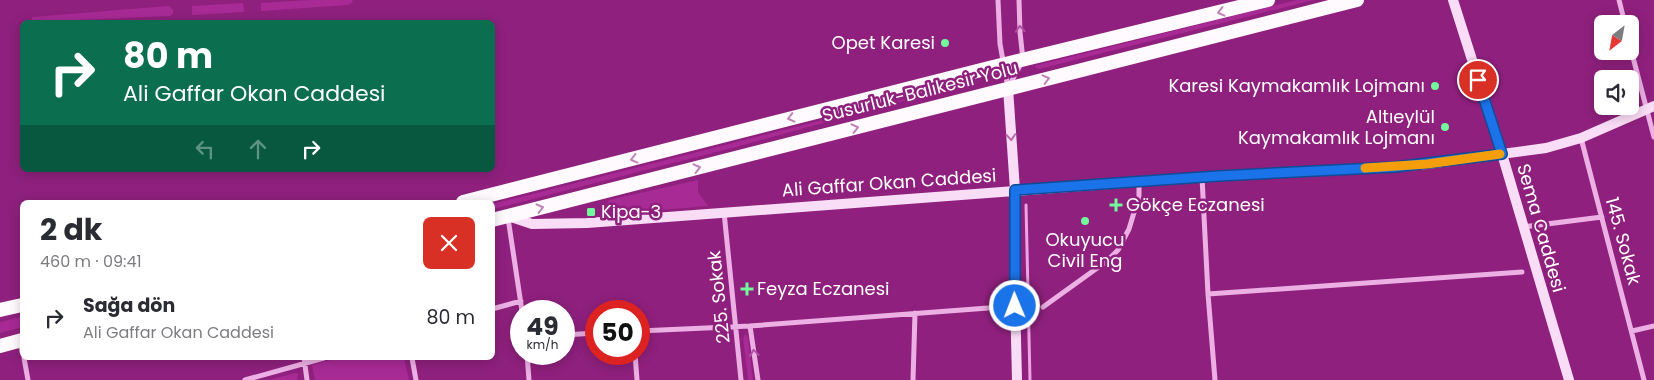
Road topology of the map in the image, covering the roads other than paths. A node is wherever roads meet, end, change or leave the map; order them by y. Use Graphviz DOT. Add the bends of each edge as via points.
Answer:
graph roads {
  1 [pos="998,0"];
  2 [pos="1019,0"];
  3 [pos="1268,0"];
  4 [pos="1357,0"];
  5 [pos="1454,0"];
  6 [pos="1619,0"];
  7 [pos="1623,15"];
  8 [pos="1023,60"];
  9 [pos="1635,60"];
  10 [pos="1004,64"];
  11 [pos="1008,88"];
  12 [pos="1650,108"];
  13 [pos="1581,138"];
  14 [pos="1654,138"];
  15 [pos="1502,154"];
  16 [pos="1202,177"];
  17 [pos="1139,181"];
  18 [pos="1015,190"];
  19 [pos="471,200"];
  20 [pos="724,212"];
  21 [pos="508,216"];
  22 [pos="1602,217"];
  23 [pos="495,219"];
  24 [pos="1522,227"];
  25 [pos="1522,272"];
  26 [pos="1208,294"];
  27 [pos="521,300"];
  28 [pos="510,304"];
  29 [pos="20,305"];
  30 [pos="1015,306"];
  31 [pos="1043,307"];
  32 [pos="495,308"];
  33 [pos="0,310"];
  34 [pos="915,313"];
  35 [pos="735,326"];
  36 [pos="750,326"];
  37 [pos="1654,326"];
  38 [pos="650,330"];
  39 [pos="1632,331"];
  40 [pos="20,344"];
  41 [pos="0,346"];
  42 [pos="24,360"];
  43 [pos="304,360"];
  44 [pos="412,360"];
  45 [pos="528,365"];
  46 [pos="636,365"];
  47 [pos="28,380"];
  48 [pos="245,380"];
  49 [pos="307,380"];
  50 [pos="416,380"];
  51 [pos="529,380"];
  52 [pos="638,380"];
  53 [pos="741,380"];
  54 [pos="758,380"];
  55 [pos="913,380"];
  56 [pos="1017,380"];
  57 [pos="1215,380"];
  58 [pos="1569,380"];
  59 [pos="1644,380"];
  1 -- 10 [label="street"];
  8 -- 2 [label="street, one-way"];
  3 -- 8 [label="highway, Susurluk-Balıkesir Yolu, one-way"];
  11 -- 4 [label="highway, Susurluk-Balıkesir Yolu, one-way"];
  5 -- 15 [label="main road, Sema Caddesi"];
  6 -- 7 [label="street"];
  8 -- 10 [label="highway, Susurluk-Balıkesir Yolu"];
  8 -- 11 [label="street"];
  9 -- 12 [label="street"];
  10 -- 11 [label="street"];
  10 -- 19 [label="highway, Susurluk-Balıkesir Yolu, one-way"];
  11 -- 18 [label="main road, one-way"];
  21 -- 11 [label="highway, Susurluk-Balıkesir Yolu, one-way"];
  12 -- 13 [label="main road, Ali Gaffar Okan Caddesi"];
  12 -- 14 [label="street"];
  13 -- 15 [label="main road, Ali Gaffar Okan Caddesi" via="1546,148"];
  13 -- 22 [label="street, 145. Sokak"];
  15 -- 16 [label="main road, Ali Gaffar Okan Caddesi" via="1395,167"];
  15 -- 24 [label="main road, Sema Caddesi"];
  16 -- 17 [label="main road, Ali Gaffar Okan Caddesi"];
  16 -- 26 [label="street"];
  17 -- 18 [label="main road, Ali Gaffar Okan Caddesi"];
  17 -- 31 [label="street" via="1139,196 1132,220 1118,250"];
  18 -- 20 [label="main road, Ali Gaffar Okan Caddesi"];
  18 -- 30 [label="main road"];
  20 -- 21 [label="main road, Ali Gaffar Okan Caddesi" via="560,224 532,224"];
  20 -- 35 [label="street, 225. Sokak"];
  21 -- 23 [label="highway, Susurluk-Balıkesir Yolu"];
  21 -- 27 [label="street"];
  22 -- 24 [label="street"];
  22 -- 39 [label="street, 145. Sokak"];
  24 -- 58 [label="main road, Sema Caddesi"];
  25 -- 26 [label="street"];
  26 -- 57 [label="street"];
  28 -- 32 [label="street"];
  29 -- 33 [label="highway"];
  30 -- 34 [label="street"];
  30 -- 56 [label="main road"];
  34 -- 36 [label="street"];
  34 -- 55 [label="street"];
  35 -- 36 [label="street"];
  35 -- 38 [label="street"];
  35 -- 53 [label="street, 225. Sokak"];
  54 -- 36 [label="street, 225. Sokak, one-way"];
  37 -- 39 [label="street"];
  39 -- 59 [label="street, 145. Sokak"];
  40 -- 41 [label="highway"];
  42 -- 47 [label="street"];
  43 -- 48 [label="street"];
  43 -- 49 [label="street"];
  44 -- 50 [label="street"];
  45 -- 51 [label="street"];
  46 -- 52 [label="street"];
}
